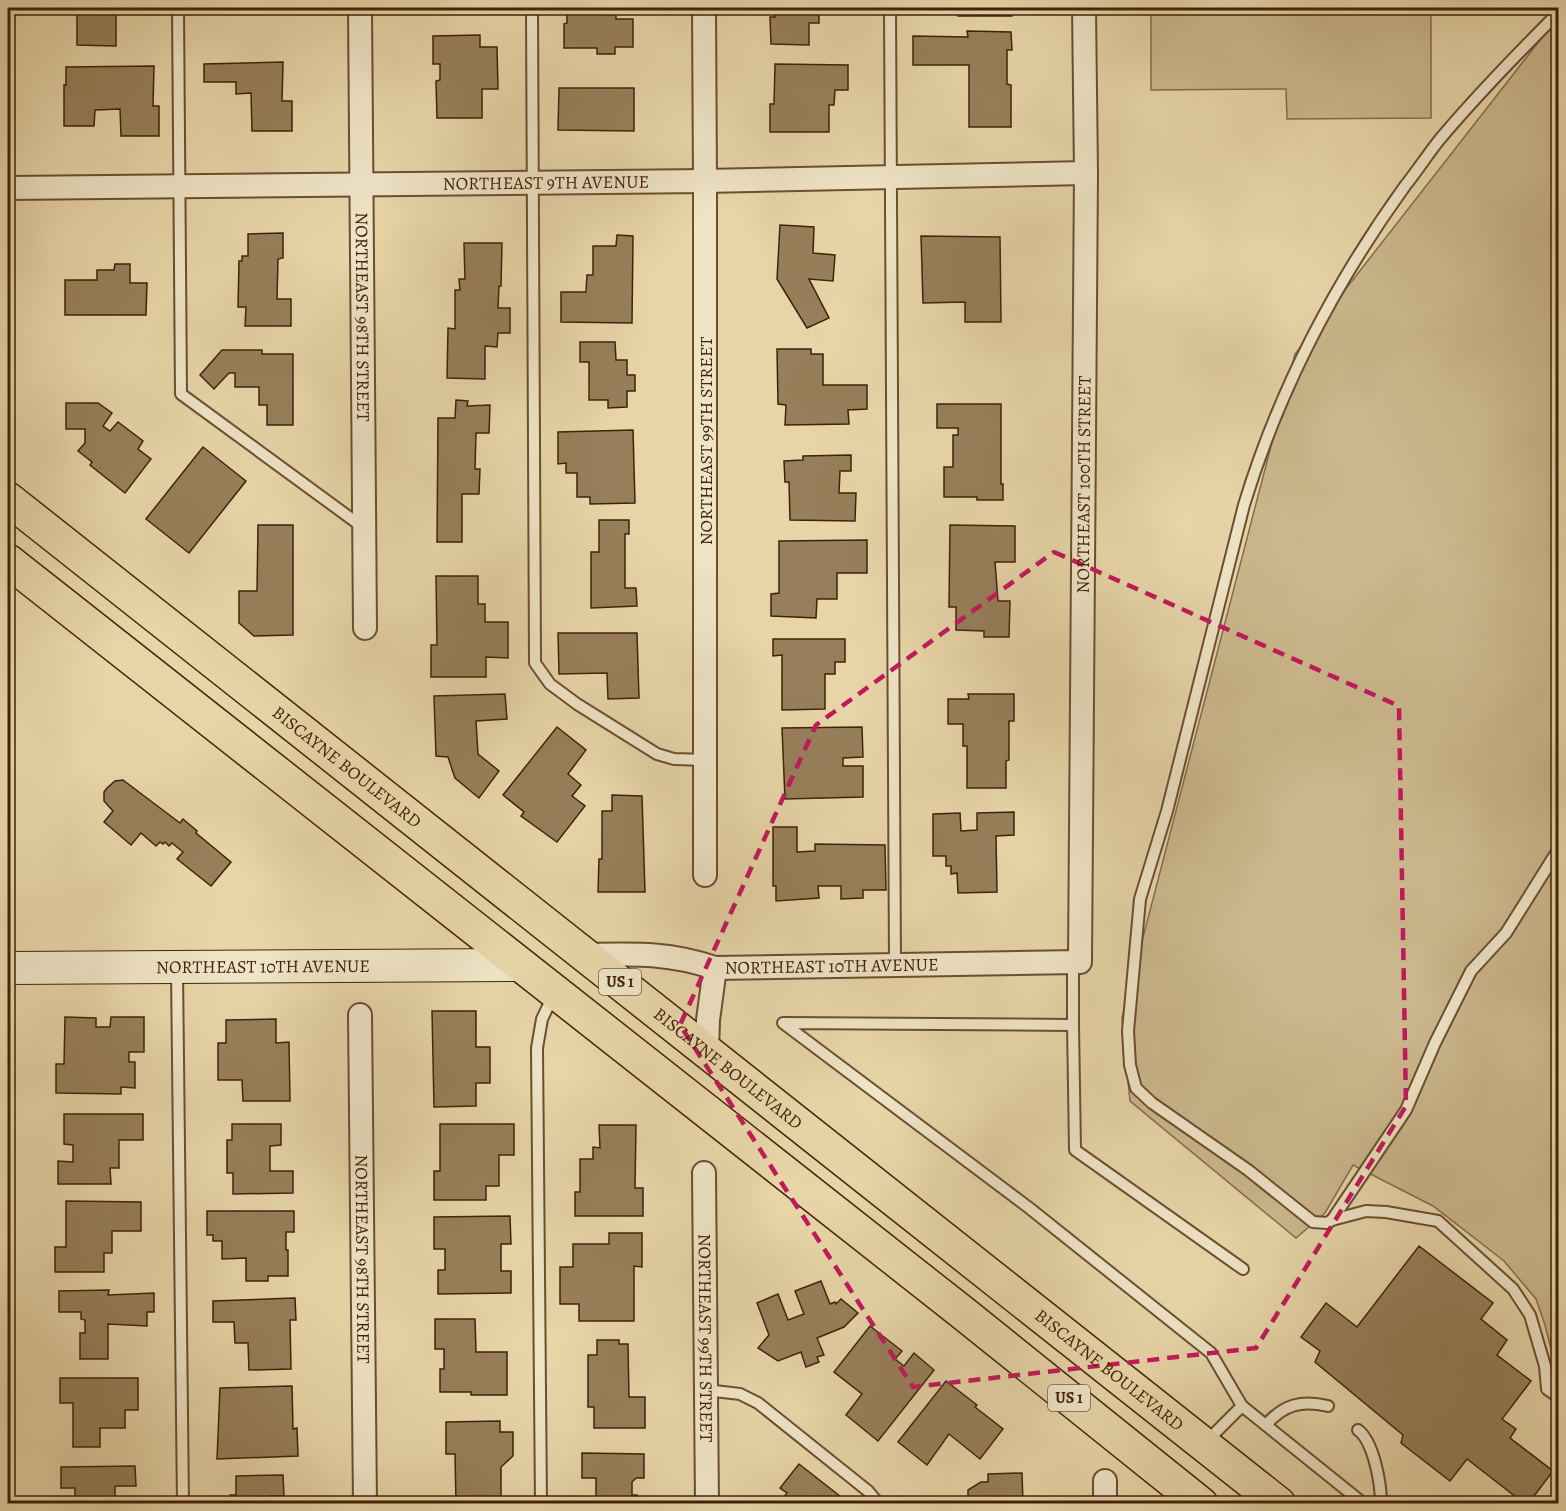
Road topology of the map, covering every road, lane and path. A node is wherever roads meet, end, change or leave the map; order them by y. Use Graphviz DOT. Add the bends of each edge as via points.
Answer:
graph roads {
  1 [pos="178,8"];
  2 [pos="360,8"];
  3 [pos="532,8"];
  4 [pos="704,8"];
  5 [pos="890,8"];
  6 [pos="1084,8"];
  7 [pos="1558,13"];
  8 [pos="1086,173"];
  9 [pos="890,177"];
  10 [pos="705,181"];
  11 [pos="533,182"];
  12 [pos="360,184"];
  13 [pos="179,186"];
  14 [pos="8,188"];
  15 [pos="8,499"];
  16 [pos="364,528"];
  17 [pos="8,561"];
  18 [pos="365,628"];
  19 [pos="706,760"];
  20 [pos="1558,850"];
  21 [pos="705,874"];
  22 [pos="585,955"];
  23 [pos="1077,962"];
  24 [pos="520,965"];
  25 [pos="895,965"];
  26 [pos="177,966"];
  27 [pos="8,968"];
  28 [pos="715,968"];
  29 [pos="554,993"];
  30 [pos="360,1015"];
  31 [pos="1073,1025"];
  32 [pos="707,1051"];
  33 [pos="704,1173"];
  34 [pos="1332,1220"];
  35 [pos="1243,1269"];
  36 [pos="706,1390"];
  37 [pos="1558,1397"];
  38 [pos="1242,1406"];
  39 [pos="1328,1406"];
  40 [pos="1266,1425"];
  41 [pos="1358,1430"];
  42 [pos="1204,1445"];
  43 [pos="1176,1484"];
  44 [pos="183,1503"];
  45 [pos="365,1503"];
  46 [pos="542,1503"];
  47 [pos="707,1503"];
  48 [pos="879,1503"];
  49 [pos="1201,1503"];
  50 [pos="1279,1503"];
  51 [pos="1364,1503"];
  52 [pos="1381,1503"];
  1 -- 13 [label="lane"];
  2 -- 12 [label="street, NORTHEAST 98TH STREET"];
  3 -- 11 [label="lane"];
  4 -- 10 [label="street, NORTHEAST 99TH STREET"];
  5 -- 9 [label="lane"];
  6 -- 8 [label="street, NORTHEAST 100TH STREET"];
  7 -- 34 [label="lane" via="1432,150 1377,225 1299,364 1256,465 1244,505 1167,811 1140,899 1128,1031 1136,1088 1306,1218 1321,1224"];
  8 -- 9 [label="street, NORTHEAST 9TH AVENUE"];
  8 -- 23 [label="street, NORTHEAST 100TH STREET"];
  9 -- 10 [label="street, NORTHEAST 9TH AVENUE"];
  9 -- 25 [label="lane"];
  10 -- 11 [label="street, NORTHEAST 9TH AVENUE"];
  10 -- 19 [label="street, NORTHEAST 99TH STREET"];
  11 -- 12 [label="street, NORTHEAST 9TH AVENUE"];
  11 -- 19 [label="lane" via="535,663 550,684 657,754"];
  12 -- 13 [label="street, NORTHEAST 9TH AVENUE"];
  12 -- 16 [label="street, NORTHEAST 98TH STREET"];
  13 -- 14 [label="street, NORTHEAST 9TH AVENUE"];
  13 -- 16 [label="lane" via="181,394"];
  15 -- 22 [label="main road, BISCAYNE BOULEVARD / US 1"];
  16 -- 18 [label="street, NORTHEAST 98TH STREET"];
  17 -- 24 [label="main road, US 1"];
  19 -- 21 [label="street, NORTHEAST 99TH STREET"];
  20 -- 34 [label="lane" via="1506,933 1472,971 1406,1110"];
  22 -- 28 [label="street, NORTHEAST 10TH AVENUE" via="656,954 687,958"];
  22 -- 32 [label="main road, BISCAYNE BOULEVARD / US 1"];
  23 -- 25 [label="street, NORTHEAST 10TH AVENUE"];
  23 -- 31 [label="lane"];
  24 -- 26 [label="street, NORTHEAST 10TH AVENUE"];
  24 -- 29 [label="main road, US 1"];
  25 -- 28 [label="street, NORTHEAST 10TH AVENUE"];
  26 -- 27 [label="street, NORTHEAST 10TH AVENUE"];
  26 -- 44 [label="lane"];
  28 -- 32 [label="street"];
  29 -- 43 [label="main road, US 1" via="963,1312"];
  29 -- 46 [label="lane" via="542,1019 537,1048"];
  30 -- 45 [label="street, NORTHEAST 98TH STREET"];
  31 -- 35 [label="lane" via="1075,1150"];
  31 -- 38 [label="lane" via="783,1023 1028,1207 1211,1353"];
  32 -- 42 [label="main road, BISCAYNE BOULEVARD / US 1"];
  33 -- 36 [label="street, NORTHEAST 99TH STREET"];
  34 -- 37 [label="lane" via="1366,1211 1438,1221 1513,1289 1530,1315 1545,1365 1547,1389"];
  36 -- 47 [label="street, NORTHEAST 99TH STREET"];
  36 -- 48 [label="lane" via="740,1394 758,1403"];
  38 -- 40 [label="lane"];
  38 -- 42 [label="lane"];
  39 -- 40 [label="lane" via="1311,1402 1291,1404"];
  40 -- 51 [label="lane"];
  41 -- 52 [label="lane" via="1371,1449"];
  42 -- 43 [label="main road"];
  42 -- 50 [label="main road, BISCAYNE BOULEVARD / US 1"];
  43 -- 49 [label="main road, US 1"];
}
